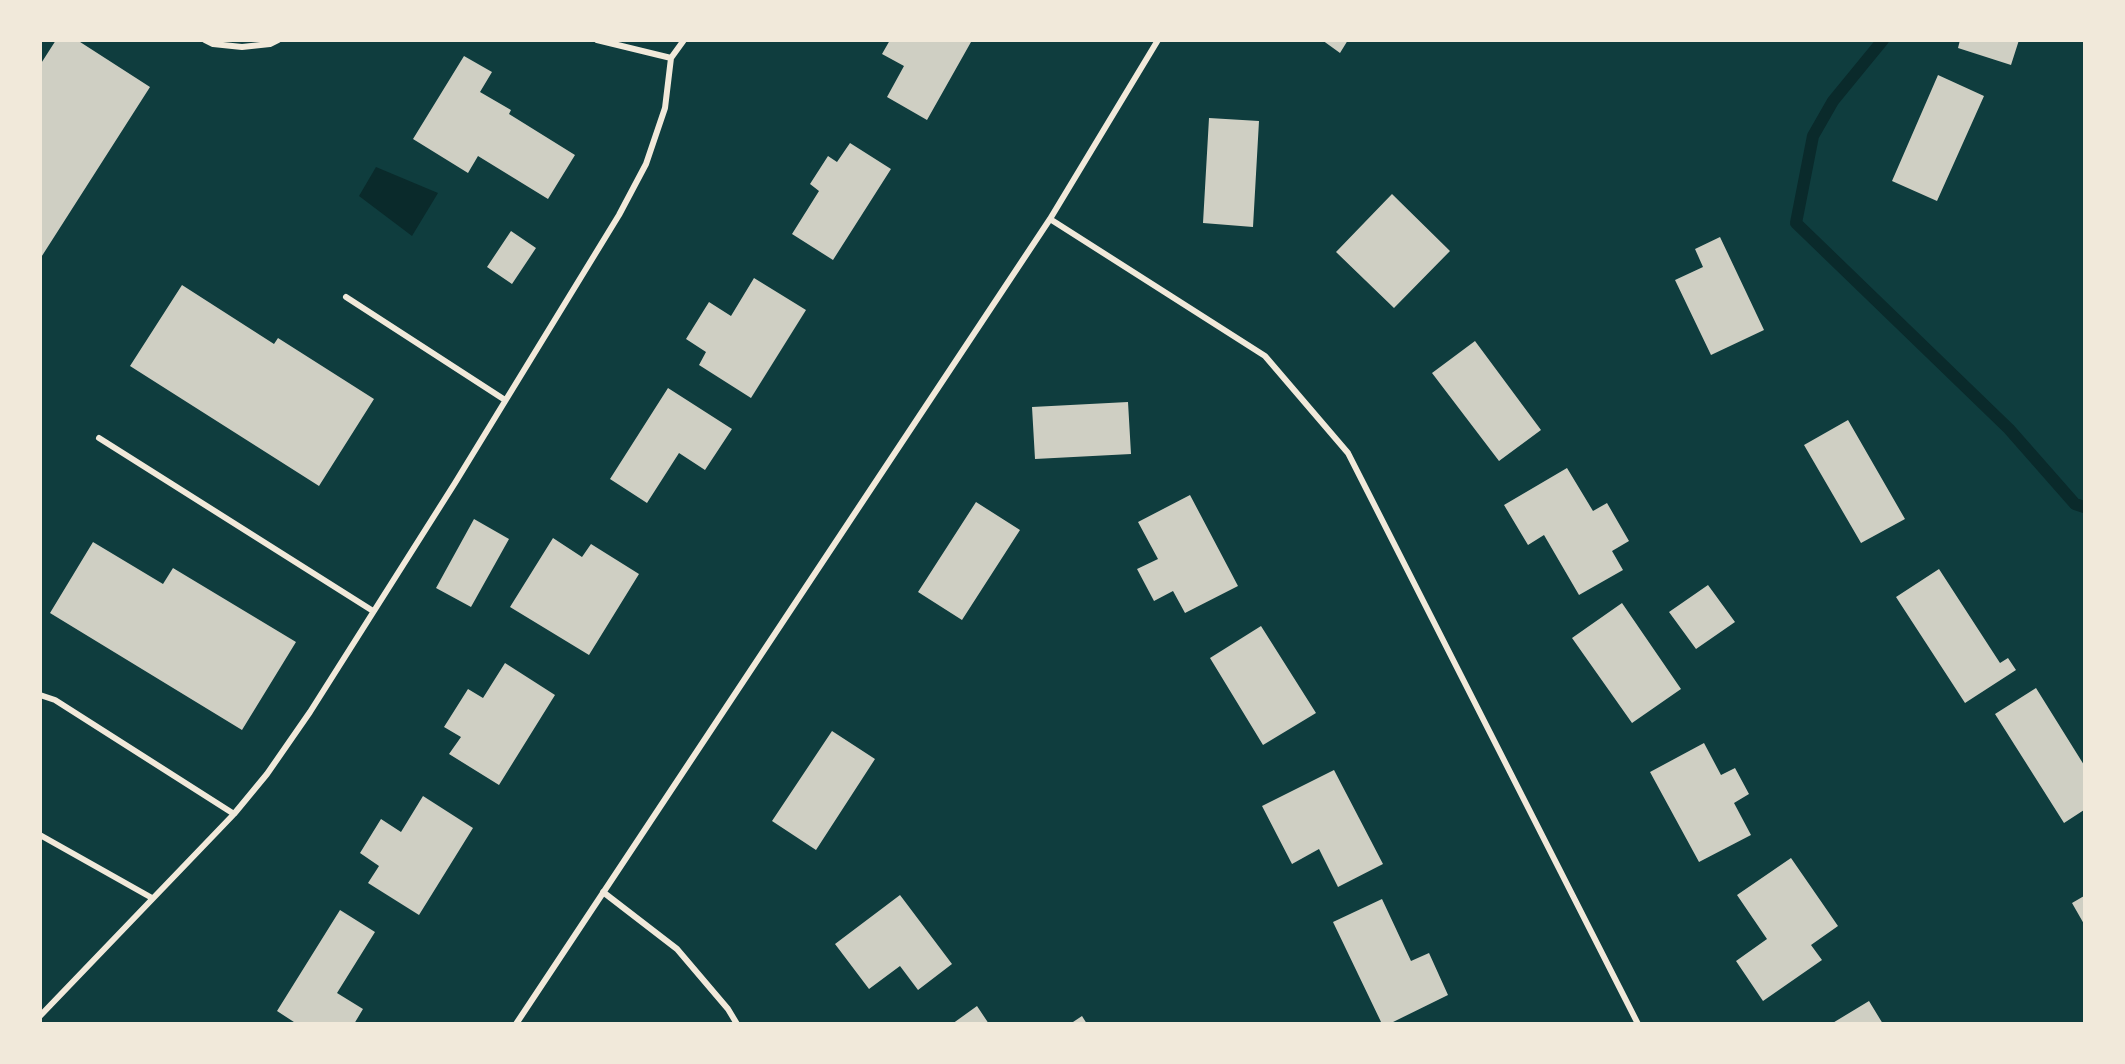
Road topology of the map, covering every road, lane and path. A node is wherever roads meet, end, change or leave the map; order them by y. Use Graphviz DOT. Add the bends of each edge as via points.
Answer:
graph roads {
  1 [pos="206,40"];
  2 [pos="278,40"];
  3 [pos="597,40"];
  4 [pos="684,40"];
  5 [pos="1158,40"];
  6 [pos="671,58"];
  7 [pos="1050,219"];
  8 [pos="346,297"];
  9 [pos="505,400"];
  10 [pos="99,438"];
  11 [pos="373,611"];
  12 [pos="40,695"];
  13 [pos="234,814"];
  14 [pos="40,835"];
  15 [pos="603,892"];
  16 [pos="152,898"];
  17 [pos="40,1016"];
  18 [pos="516,1023"];
  19 [pos="737,1023"];
  20 [pos="1638,1023"];
  1 -- 2 [label="street" via="242,47"];
  3 -- 6 [label="street"];
  4 -- 6 [label="street"];
  5 -- 7 [label="street"];
  6 -- 9 [label="street" via="665,108 646,164"];
  7 -- 15 [label="street"];
  7 -- 20 [label="street" via="1265,356 1348,453"];
  8 -- 9 [label="street"];
  9 -- 11 [label="street"];
  10 -- 11 [label="street"];
  11 -- 13 [label="street" via="292,739"];
  12 -- 13 [label="street" via="55,700"];
  13 -- 16 [label="street"];
  14 -- 16 [label="street"];
  15 -- 18 [label="street"];
  15 -- 19 [label="street" via="677,949"];
  16 -- 17 [label="street"];
}
